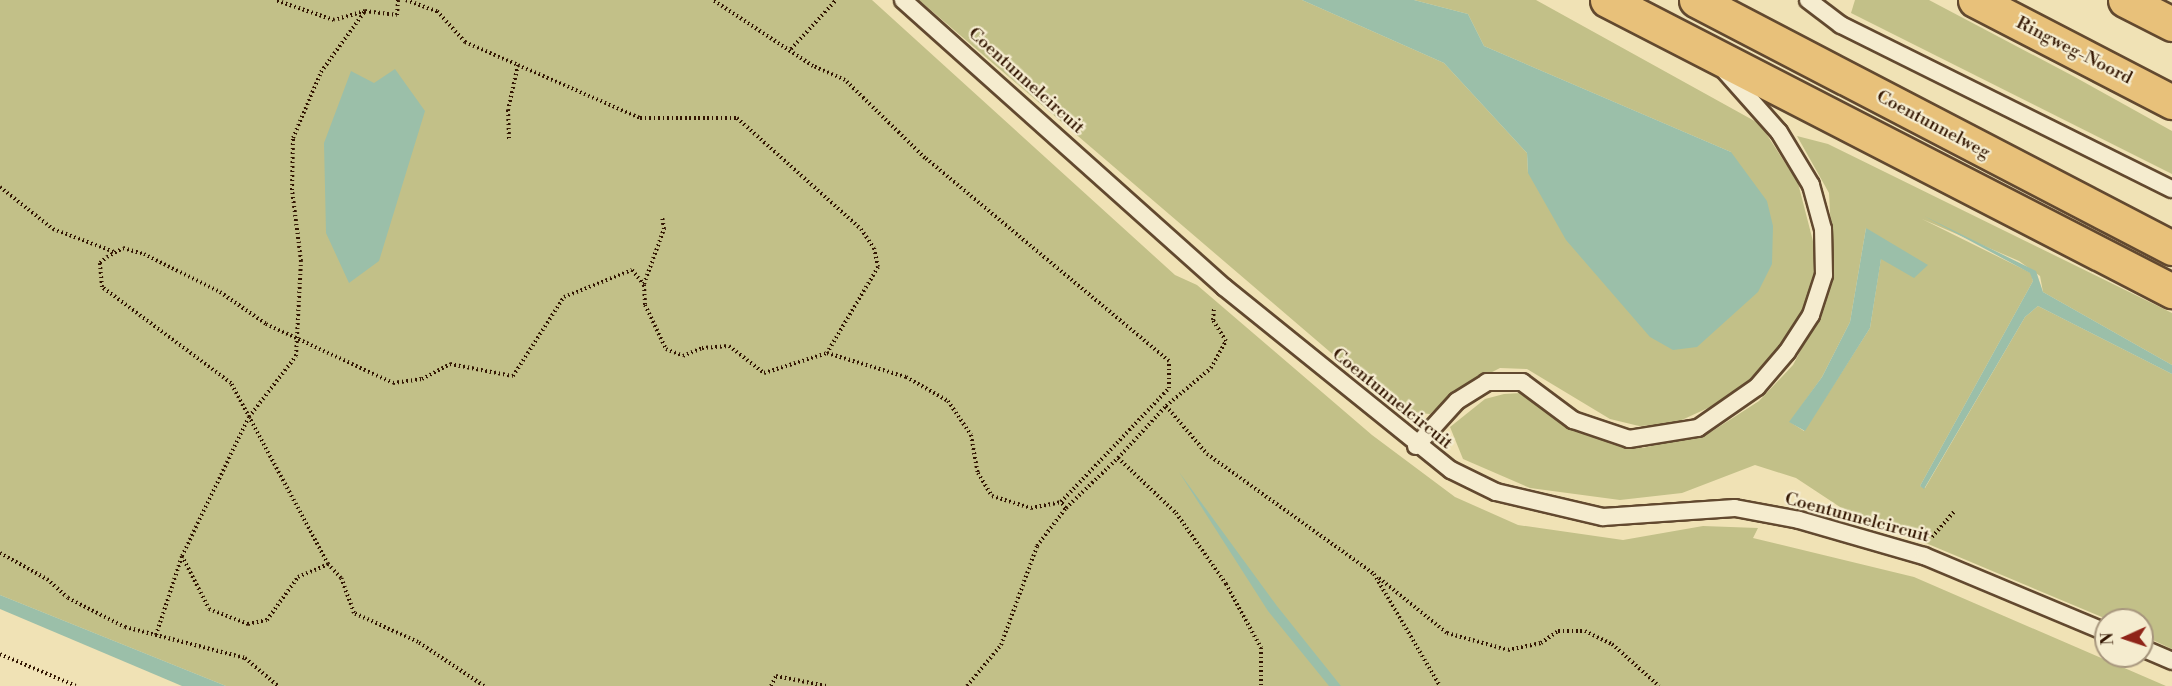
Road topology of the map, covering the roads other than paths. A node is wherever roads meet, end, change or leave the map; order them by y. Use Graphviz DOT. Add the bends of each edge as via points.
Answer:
graph roads {
  1 [pos="903,0"];
  2 [pos="1607,0"];
  3 [pos="1696,0"];
  4 [pos="1808,0"];
  5 [pos="1975,0"];
  6 [pos="2125,0"];
  7 [pos="2172,24"];
  8 [pos="1708,51"];
  9 [pos="2172,102"];
  10 [pos="2172,189"];
  11 [pos="2172,248"];
  12 [pos="2172,291"];
  13 [pos="1416,446"];
  14 [pos="2094,627"];
  15 [pos="2154,653"];
  16 [pos="2172,661"];
  1 -- 13 [label="lane, Coentunnelcircuit" via="1224,287"];
  2 -- 8 [label="highway"];
  3 -- 11 [label="highway, Coentunnelweg"];
  4 -- 10 [label="lane" via="1841,25"];
  5 -- 9 [label="highway, Ringweg-Noord"];
  6 -- 7 [label="highway"];
  8 -- 12 [label="highway"];
  8 -- 13 [label="lane" via="1779,132 1811,185 1822,229 1824,274 1811,315 1787,352 1757,387 1698,428 1629,439 1573,420 1522,381 1487,382 1457,401"];
  13 -- 14 [label="lane, Coentunnelcircuit" via="1496,492 1539,506 1603,517 1735,508 1799,520 1918,554"];
  15 -- 16 [label="lane"];
}
